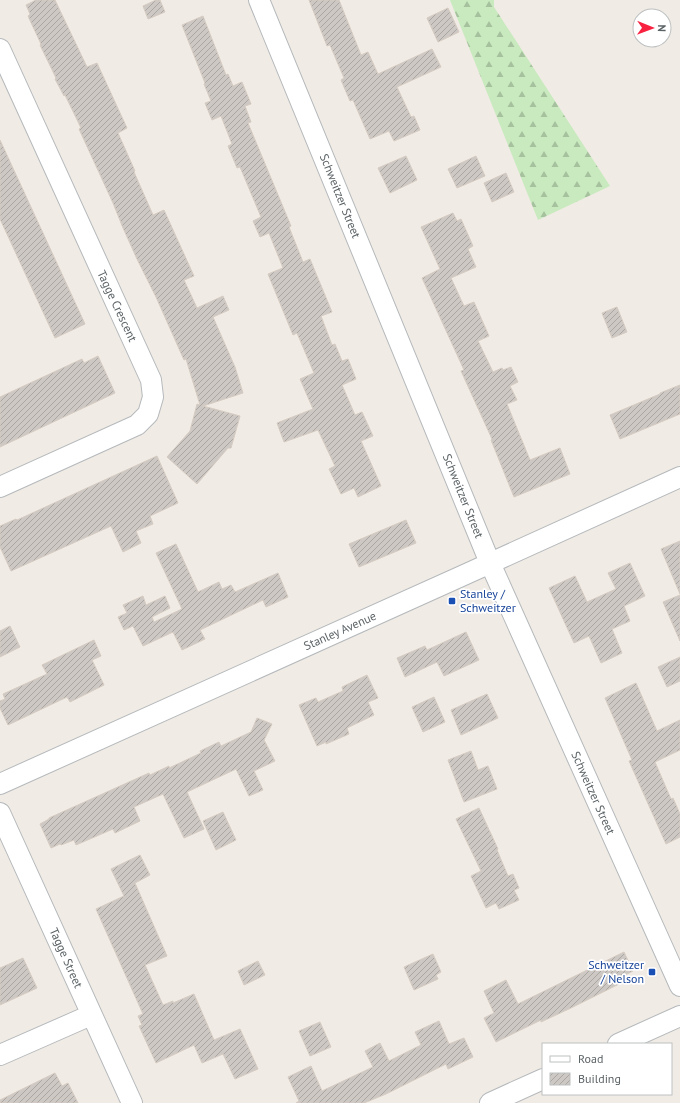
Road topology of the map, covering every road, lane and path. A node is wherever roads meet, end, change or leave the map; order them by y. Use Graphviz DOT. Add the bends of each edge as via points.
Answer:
graph roads {
  1 [pos="259,0"];
  2 [pos="0,49"];
  3 [pos="680,477"];
  4 [pos="0,487"];
  5 [pos="490,563"];
  6 [pos="0,784"];
  7 [pos="0,813"];
  8 [pos="680,986"];
  9 [pos="91,1014"];
  10 [pos="680,1016"];
  11 [pos="620,1043"];
  12 [pos="0,1055"];
  13 [pos="542,1079"];
  14 [pos="132,1103"];
  15 [pos="490,1103"];
  1 -- 5 [label="street, Schweitzer Street"];
  2 -- 4 [label="street, Tagge Crescent" via="151,380 153,397 148,414 137,425"];
  3 -- 5 [label="street, Stanley Avenue"];
  5 -- 6 [label="street, Stanley Avenue"];
  5 -- 8 [label="street, Schweitzer Street"];
  7 -- 9 [label="street, Tagge Street"];
  9 -- 12 [label="street"];
  9 -- 14 [label="street, Tagge Street"];
  10 -- 11 [label="street"];
  13 -- 15 [label="street"];
}
